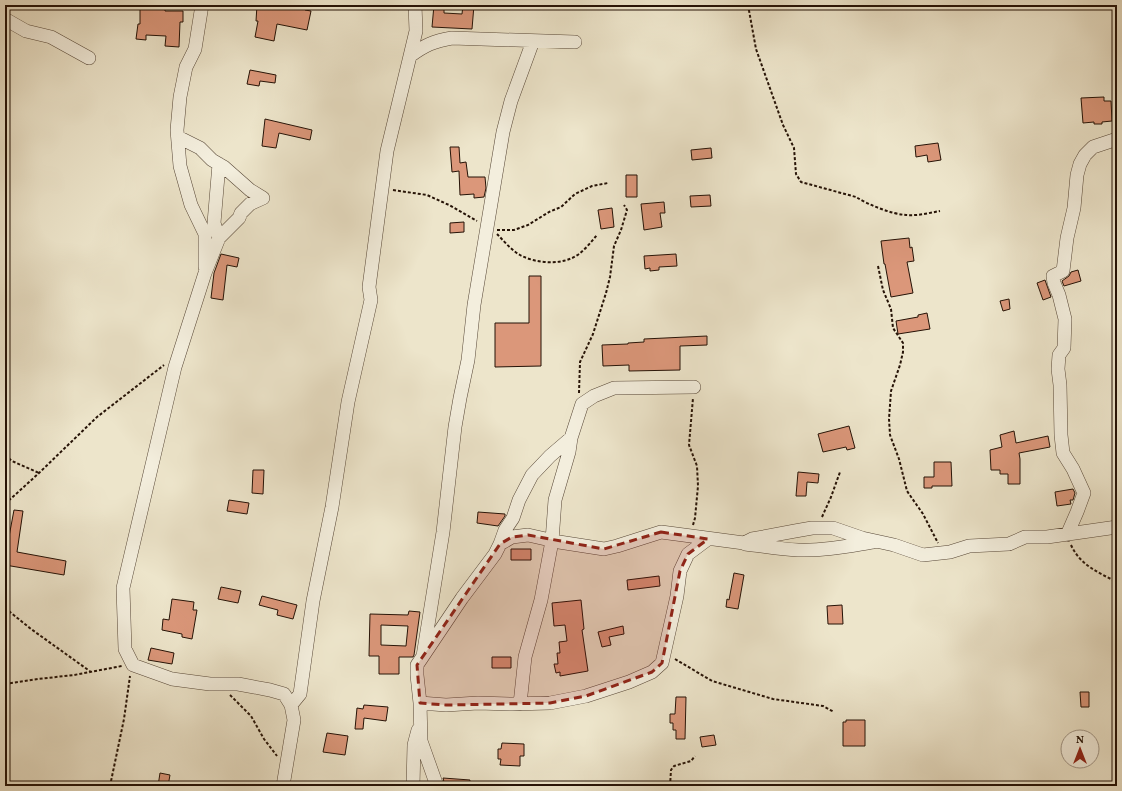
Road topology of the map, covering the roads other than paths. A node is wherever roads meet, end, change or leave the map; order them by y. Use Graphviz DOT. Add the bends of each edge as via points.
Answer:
graph roads {
  1 [pos="202,5"];
  2 [pos="415,5"];
  3 [pos="5,19"];
  4 [pos="533,41"];
  5 [pos="575,42"];
  6 [pos="410,56"];
  7 [pos="89,58"];
  8 [pos="178,137"];
  9 [pos="1117,139"];
  10 [pos="219,164"];
  11 [pos="219,238"];
  12 [pos="205,273"];
  13 [pos="694,387"];
  14 [pos="571,438"];
  15 [pos="1117,527"];
  16 [pos="1067,534"];
  17 [pos="708,539"];
  18 [pos="552,541"];
  19 [pos="876,541"];
  20 [pos="744,543"];
  21 [pos="500,544"];
  22 [pos="423,656"];
  23 [pos="420,703"];
  24 [pos="520,704"];
  25 [pos="291,705"];
  26 [pos="420,721"];
  27 [pos="283,786"];
  28 [pos="413,786"];
  29 [pos="437,786"];
  1 -- 8 [label="street" via="195,49 186,67 180,97"];
  2 -- 6 [label="street" via="416,31"];
  3 -- 7 [label="street" via="26,31 50,37"];
  4 -- 5 [label="street"];
  4 -- 6 [label="street" via="452,38 423,46"];
  4 -- 22 [label="street" via="511,101 503,132 474,305 468,360 456,420 443,532"];
  6 -- 25 [label="street" via="387,151 369,287 371,300 348,402 332,507 313,601 300,694"];
  8 -- 10 [label="street" via="200,148"];
  8 -- 12 [label="street" via="180,166 192,205 205,234"];
  9 -- 16 [label="street" via="1093,147 1080,164 1063,271 1053,276 1065,319 1064,348 1059,355 1058,369 1063,453 1084,493"];
  10 -- 11 [label="street" via="214,223"];
  10 -- 11 [label="street" via="263,198 241,212 239,218"];
  11 -- 12 [label="street"];
  12 -- 25 [label="street" via="179,354 123,588 125,649 133,664 172,679 210,684 238,684 270,690 284,694"];
  13 -- 14 [label="street" via="614,388 594,396 582,404"];
  14 -- 18 [label="street" via="570,452 555,500"];
  14 -- 21 [label="street" via="532,475"];
  15 -- 16 [label="street"];
  16 -- 19 [label="street" via="1025,537 1009,544 969,546 923,555"];
  17 -- 18 [label="street" via="660,532 604,549"];
  17 -- 20 [label="street"];
  17 -- 24 [label="street" via="688,554 680,571 662,663 652,672 586,696 550,703"];
  18 -- 21 [label="street" via="528,535 512,537"];
  18 -- 24 [label="street" via="541,600 525,657"];
  19 -- 20 [label="street" via="837,548 799,550"];
  19 -- 20 [label="street" via="833,528 814,528 752,539"];
  21 -- 22 [label="street"];
  22 -- 23 [label="street" via="417,665"];
  23 -- 24 [label="street" via="446,706 478,703"];
  23 -- 26 [label="street"];
  25 -- 27 [label="street" via="294,720"];
  26 -- 28 [label="street" via="414,745"];
  26 -- 29 [label="street" via="421,741"];
}
